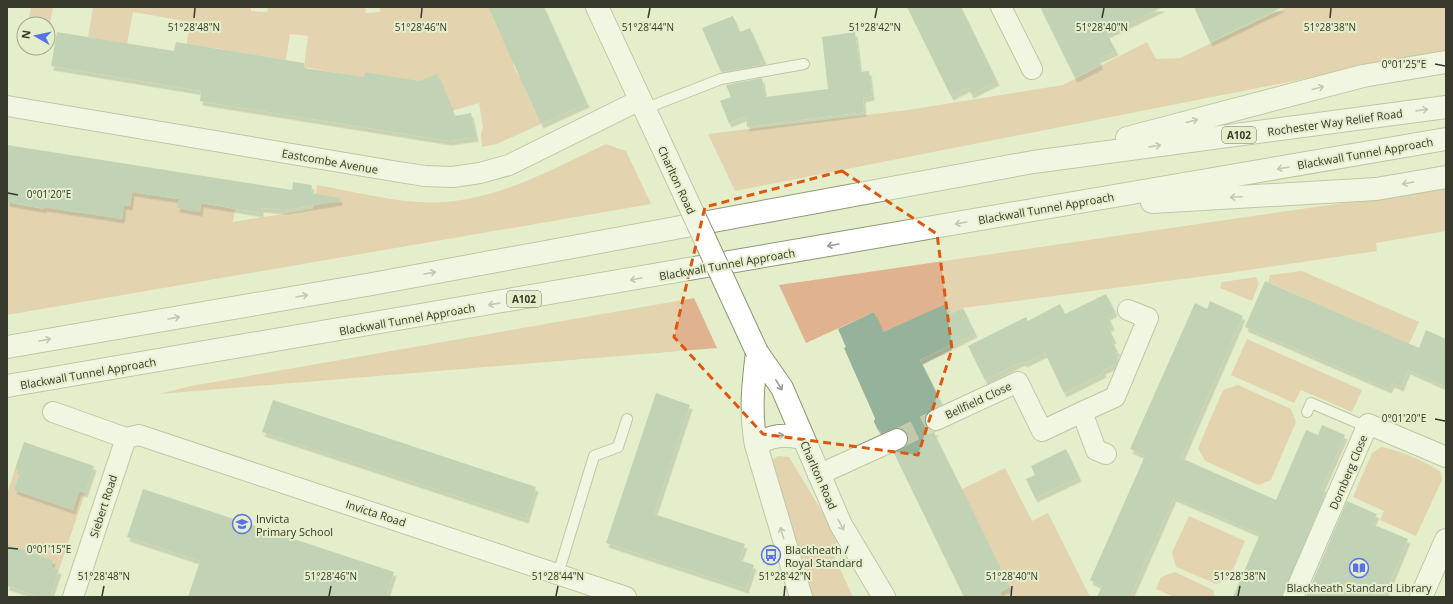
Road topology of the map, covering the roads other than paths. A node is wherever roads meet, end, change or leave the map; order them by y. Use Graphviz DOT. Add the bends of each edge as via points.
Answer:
graph roads {
  1 [pos="597,7"];
  2 [pos="1001,7"];
  3 [pos="1446,62"];
  4 [pos="804,64"];
  5 [pos="1032,69"];
  6 [pos="642,105"];
  7 [pos="7,106"];
  8 [pos="1446,107"];
  9 [pos="1446,139"];
  10 [pos="1033,162"];
  11 [pos="1446,177"];
  12 [pos="1041,209"];
  13 [pos="1128,310"];
  14 [pos="7,347"];
  15 [pos="757,352"];
  16 [pos="7,386"];
  17 [pos="53,412"];
  18 [pos="1082,412"];
  19 [pos="1307,412"];
  20 [pos="627,419"];
  21 [pos="936,420"];
  22 [pos="1367,427"];
  23 [pos="126,438"];
  24 [pos="802,438"];
  25 [pos="897,439"];
  26 [pos="756,445"];
  27 [pos="1106,454"];
  28 [pos="1446,457"];
  29 [pos="818,475"];
  30 [pos="1446,540"];
  31 [pos="558,574"];
  32 [pos="602,593"];
  33 [pos="74,597"];
  34 [pos="626,597"];
  35 [pos="801,597"];
  36 [pos="884,597"];
  37 [pos="1293,597"];
  38 [pos="1422,597"];
  1 -- 6 [label="main road, Charlton Road"];
  2 -- 5 [label="street"];
  10 -- 3 [label="main road, one-way" via="1362,76"];
  4 -- 6 [label="lane" via="721,79"];
  6 -- 7 [label="street, Eastcombe Avenue" via="509,165 453,177 399,172"];
  6 -- 15 [label="main road, Charlton Road, bridge"];
  10 -- 8 [label="main road, Rochester Way Relief Road / A102, one-way"];
  9 -- 12 [label="main road, Blackwall Tunnel Approach / A102, one-way"];
  14 -- 10 [label="main road, A102, one-way" via="372,284"];
  11 -- 12 [label="main road, one-way" via="1376,189"];
  12 -- 16 [label="main road, Blackwall Tunnel Approach / A102, one-way"];
  13 -- 18 [label="street, Bellfield Close" via="1148,318 1116,397"];
  15 -- 24 [label="main road, Charlton Road, one-way" via="782,388"];
  15 -- 26 [label="main road" via="751,399"];
  17 -- 23 [label="street"];
  18 -- 21 [label="street, Bellfield Close" via="1042,431 1018,382"];
  18 -- 27 [label="street" via="1096,450"];
  19 -- 22 [label="lane" via="1311,403"];
  20 -- 31 [label="lane" via="618,447 594,456"];
  22 -- 28 [label="street, Dornberg Close" via="1368,424"];
  22 -- 37 [label="street, Dornberg Close"];
  23 -- 31 [label="street, Invicta Road" via="139,435"];
  23 -- 33 [label="street, Siebert Road"];
  26 -- 24 [label="main road, one-way" via="778,435"];
  24 -- 29 [label="main road, Charlton Road"];
  25 -- 29 [label="street"];
  35 -- 26 [label="main road, one-way"];
  29 -- 36 [label="main road, Charlton Road, one-way" via="841,525"];
  30 -- 38 [label="main road"];
  31 -- 32 [label="street, Invicta Road"];
  32 -- 34 [label="street, Invicta Road"];
}
